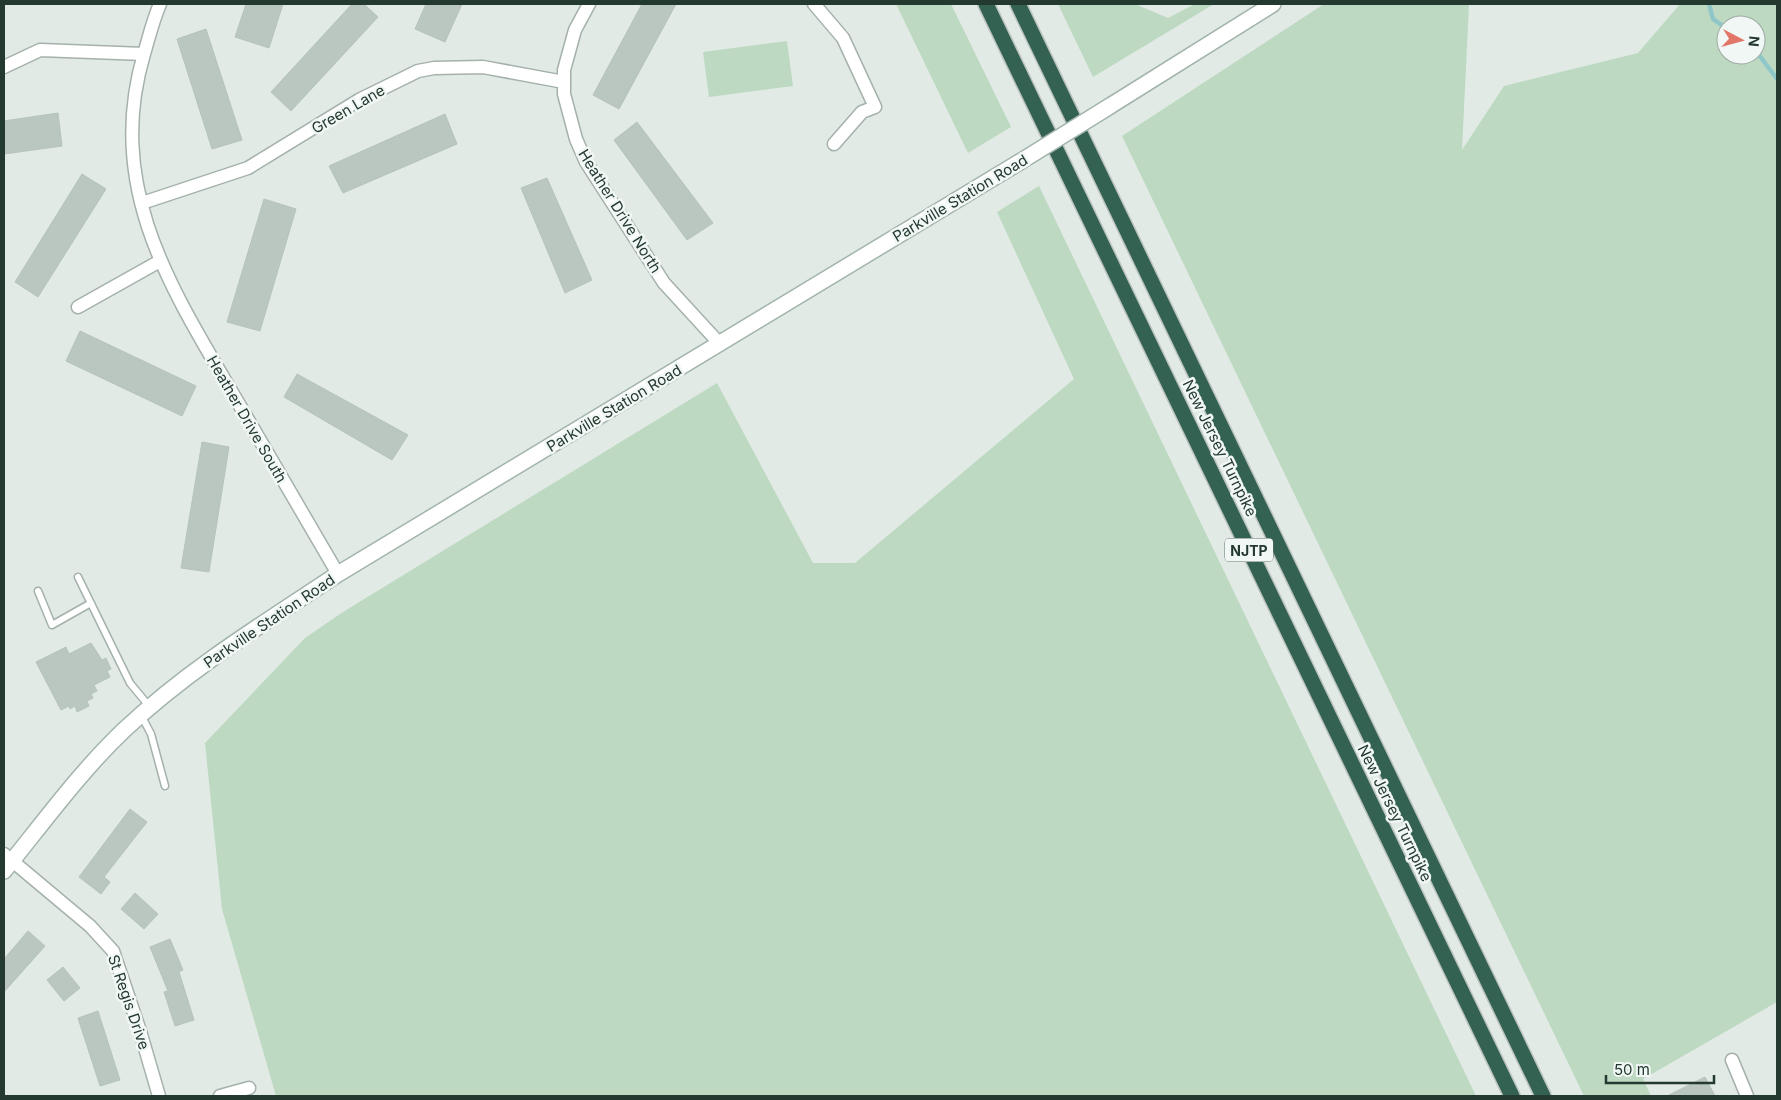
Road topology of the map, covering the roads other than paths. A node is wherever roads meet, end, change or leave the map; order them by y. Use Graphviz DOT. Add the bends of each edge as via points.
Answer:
graph roads {
  1 [pos="160,4"];
  2 [pos="589,4"];
  3 [pos="814,4"];
  4 [pos="986,4"];
  5 [pos="1018,4"];
  6 [pos="1272,4"];
  7 [pos="144,54"];
  8 [pos="4,67"];
  9 [pos="564,82"];
  10 [pos="834,144"];
  11 [pos="142,203"];
  12 [pos="160,261"];
  13 [pos="78,307"];
  14 [pos="719,343"];
  15 [pos="338,574"];
  16 [pos="78,577"];
  17 [pos="38,591"];
  18 [pos="91,603"];
  19 [pos="145,711"];
  20 [pos="165,786"];
  21 [pos="6,862"];
  22 [pos="1732,1060"];
  23 [pos="249,1088"];
  24 [pos="159,1096"];
  25 [pos="220,1096"];
  26 [pos="1512,1096"];
  27 [pos="1543,1096"];
  28 [pos="1748,1096"];
  1 -- 7 [label="street, Heather Drive South"];
  2 -- 9 [label="street, Heather Drive North" via="568,49"];
  3 -- 10 [label="street" via="844,38 875,108 862,112"];
  4 -- 26 [label="highway, New Jersey Turnpike / NJTP"];
  5 -- 27 [label="highway, New Jersey Turnpike / NJTP"];
  6 -- 14 [label="main road, Parkville Station Road, bridge" via="1018,163"];
  7 -- 8 [label="street" via="40,50"];
  7 -- 11 [label="street, Heather Drive South" via="135,81 131,146"];
  9 -- 11 [label="street, Green Lane" via="483,67 418,71 359,100 248,168"];
  9 -- 14 [label="street, Heather Drive North" via="568,115 586,162 664,283"];
  11 -- 12 [label="street, Heather Drive South"];
  12 -- 13 [label="street"];
  12 -- 15 [label="street, Heather Drive South" via="199,336"];
  14 -- 15 [label="main road, Parkville Station Road"];
  15 -- 19 [label="main road, Parkville Station Road" via="231,645"];
  16 -- 18 [label="lane"];
  17 -- 18 [label="lane" via="52,625"];
  18 -- 19 [label="lane"];
  19 -- 20 [label="lane"];
  19 -- 21 [label="main road, Parkville Station Road" via="97,757"];
  21 -- 24 [label="street, St Regis Drive" via="90,926 113,951"];
  22 -- 28 [label="street"];
  23 -- 25 [label="street"];
}
